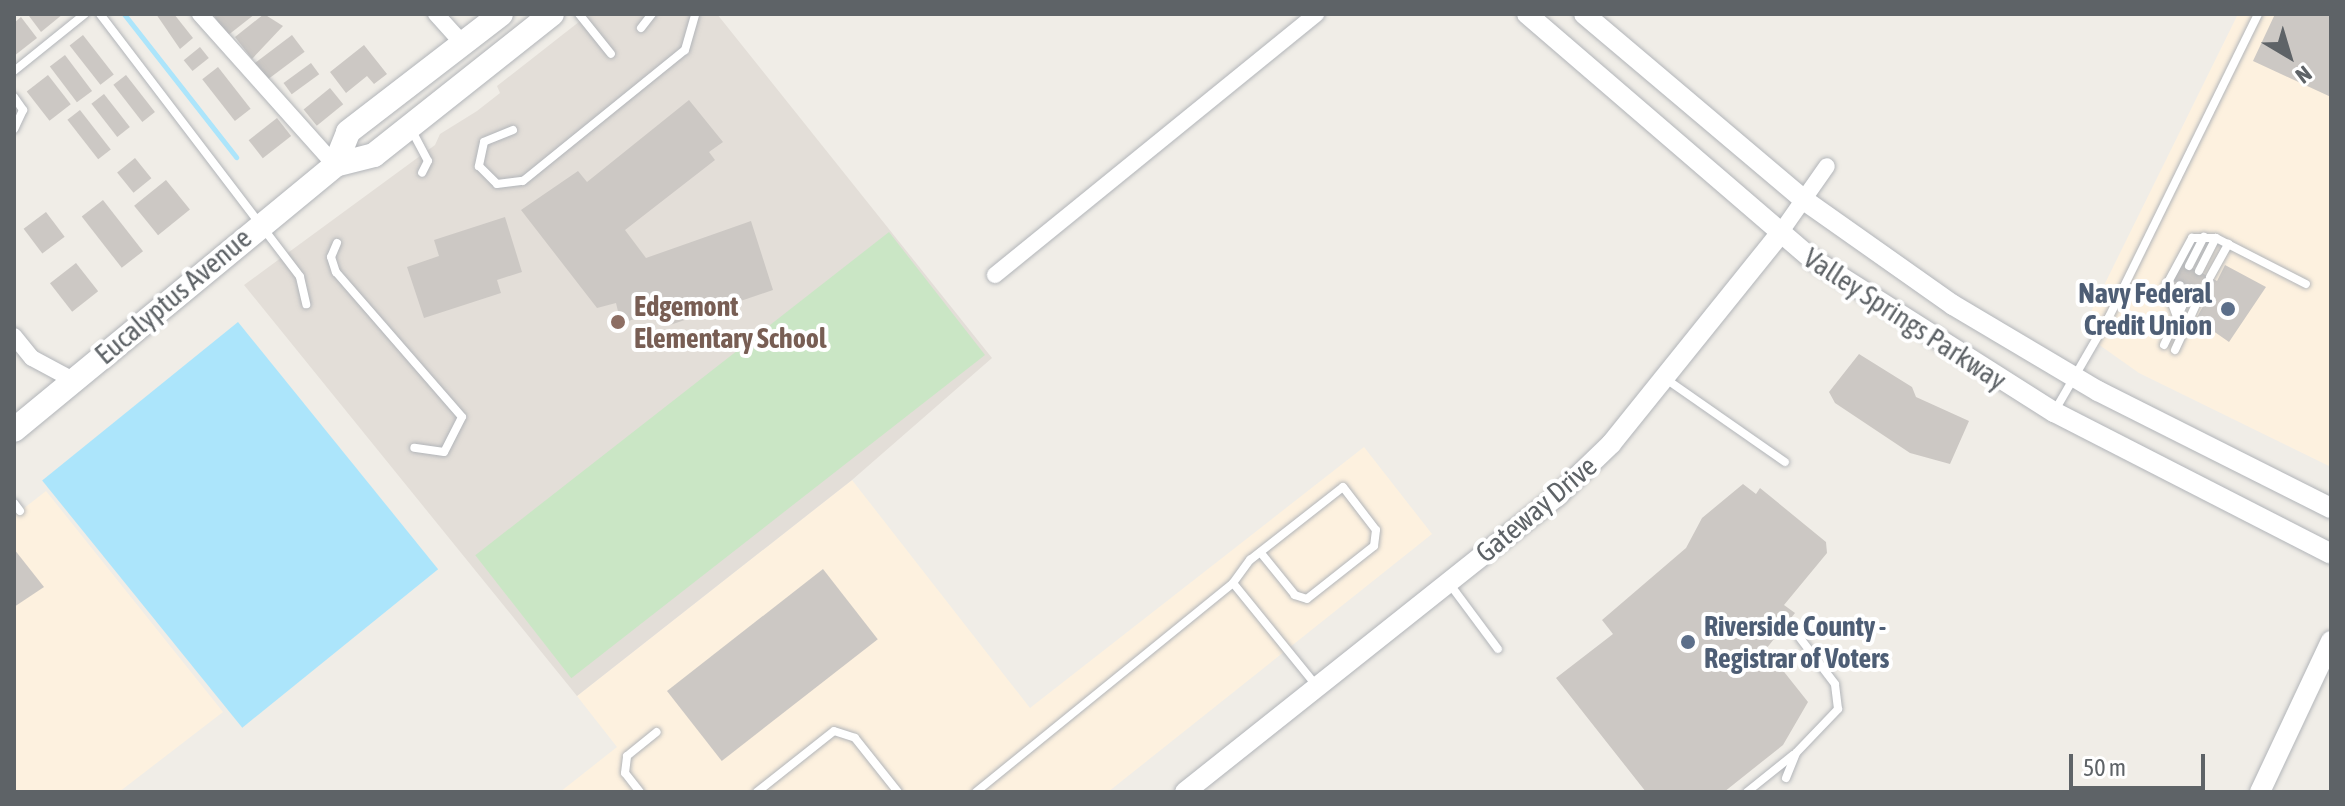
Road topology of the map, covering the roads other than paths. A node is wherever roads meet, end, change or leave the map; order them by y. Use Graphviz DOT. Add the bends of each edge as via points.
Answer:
graph roads {
  1 [pos="85,14"];
  2 [pos="100,14"];
  3 [pos="200,14"];
  4 [pos="436,14"];
  5 [pos="501,14"];
  6 [pos="552,14"];
  7 [pos="579,14"];
  8 [pos="652,14"];
  9 [pos="695,14"];
  10 [pos="1316,14"];
  11 [pos="1527,14"];
  12 [pos="1584,14"];
  13 [pos="2258,14"];
  14 [pos="641,28"];
  15 [pos="463,44"];
  16 [pos="611,54"];
  17 [pos="14,71"];
  18 [pos="14,97"];
  19 [pos="408,126"];
  20 [pos="14,129"];
  21 [pos="513,130"];
  22 [pos="335,165"];
  23 [pos="1827,166"];
  24 [pos="422,173"];
  25 [pos="1804,200"];
  26 [pos="257,226"];
  27 [pos="1778,236"];
  28 [pos="2204,237"];
  29 [pos="2216,238"];
  30 [pos="337,243"];
  31 [pos="2228,244"];
  32 [pos="2189,266"];
  33 [pos="2199,271"];
  34 [pos="995,275"];
  35 [pos="2210,277"];
  36 [pos="2306,284"];
  37 [pos="2180,285"];
  38 [pos="2190,290"];
  39 [pos="2200,296"];
  40 [pos="306,304"];
  41 [pos="2177,317"];
  42 [pos="14,336"];
  43 [pos="2164,345"];
  44 [pos="2175,350"];
  45 [pos="2074,377"];
  46 [pos="1665,379"];
  47 [pos="73,380"];
  48 [pos="2054,412"];
  49 [pos="14,430"];
  50 [pos="414,448"];
  51 [pos="1785,462"];
  52 [pos="2331,508"];
  53 [pos="1260,552"];
  54 [pos="2331,554"];
  55 [pos="1233,583"];
  56 [pos="1448,583"];
  57 [pos="1800,638"];
  58 [pos="2331,641"];
  59 [pos="1498,649"];
  60 [pos="1318,687"];
  61 [pos="657,732"];
  62 [pos="1796,753"];
  63 [pos="1786,778"];
  64 [pos="640,792"];
  65 [pos="757,792"];
  66 [pos="898,792"];
  67 [pos="976,792"];
  68 [pos="1185,792"];
  69 [pos="1747,792"];
  70 [pos="2260,792"];
  1 -- 17 [label="lane"];
  2 -- 26 [label="lane"];
  3 -- 22 [label="street"];
  4 -- 15 [label="street"];
  5 -- 15 [label="main road, Eucalyptus Avenue"];
  6 -- 19 [label="main road, Eucalyptus Avenue"];
  7 -- 16 [label="lane"];
  8 -- 14 [label="lane"];
  9 -- 21 [label="lane" via="685,50 523,181 497,184 479,166 484,142"];
  10 -- 34 [label="street"];
  11 -- 27 [label="street, Valley Springs Parkway"];
  12 -- 25 [label="street, Valley Springs Parkway"];
  13 -- 45 [label="lane"];
  15 -- 22 [label="main road, Eucalyptus Avenue" via="348,132"];
  18 -- 20 [label="lane" via="23,110"];
  19 -- 22 [label="main road, Eucalyptus Avenue" via="374,155"];
  19 -- 24 [label="lane" via="428,161"];
  22 -- 26 [label="main road, Eucalyptus Avenue"];
  23 -- 25 [label="street, Gateway Drive"];
  25 -- 27 [label="street, Gateway Drive"];
  25 -- 45 [label="street, Valley Springs Parkway" via="1953,305"];
  26 -- 40 [label="lane" via="300,277"];
  26 -- 47 [label="main road, Eucalyptus Avenue"];
  27 -- 46 [label="street, Gateway Drive"];
  27 -- 48 [label="street, Valley Springs Parkway"];
  28 -- 29 [label="lane"];
  28 -- 32 [label="lane"];
  28 -- 41 [label="lane" via="2187,242 2166,286"];
  29 -- 31 [label="lane"];
  29 -- 33 [label="lane"];
  30 -- 50 [label="lane" via="331,257 336,272 462,417 444,452"];
  31 -- 35 [label="lane"];
  31 -- 36 [label="lane"];
  37 -- 41 [label="lane"];
  38 -- 41 [label="lane"];
  39 -- 44 [label="lane"];
  41 -- 43 [label="lane"];
  42 -- 47 [label="street" via="32,358"];
  45 -- 48 [label="lane"];
  45 -- 52 [label="street, Valley Springs Parkway"];
  46 -- 51 [label="lane"];
  46 -- 56 [label="street, Gateway Drive" via="1558,495"];
  47 -- 49 [label="main road, Eucalyptus Avenue"];
  48 -- 54 [label="street, Valley Springs Parkway"];
  53 -- 53 [label="lane" via="1343,487 1376,530 1374,546 1307,599 1295,595"];
  53 -- 55 [label="lane"];
  55 -- 60 [label="lane"];
  55 -- 67 [label="lane"];
  56 -- 59 [label="lane"];
  56 -- 60 [label="street, Gateway Drive"];
  57 -- 62 [label="lane" via="1835,684 1838,709"];
  58 -- 70 [label="street"];
  60 -- 68 [label="street, Gateway Drive"];
  61 -- 64 [label="lane" via="627,756 625,773"];
  62 -- 63 [label="lane"];
  62 -- 69 [label="lane"];
  65 -- 66 [label="lane" via="834,731 855,738"];
}
